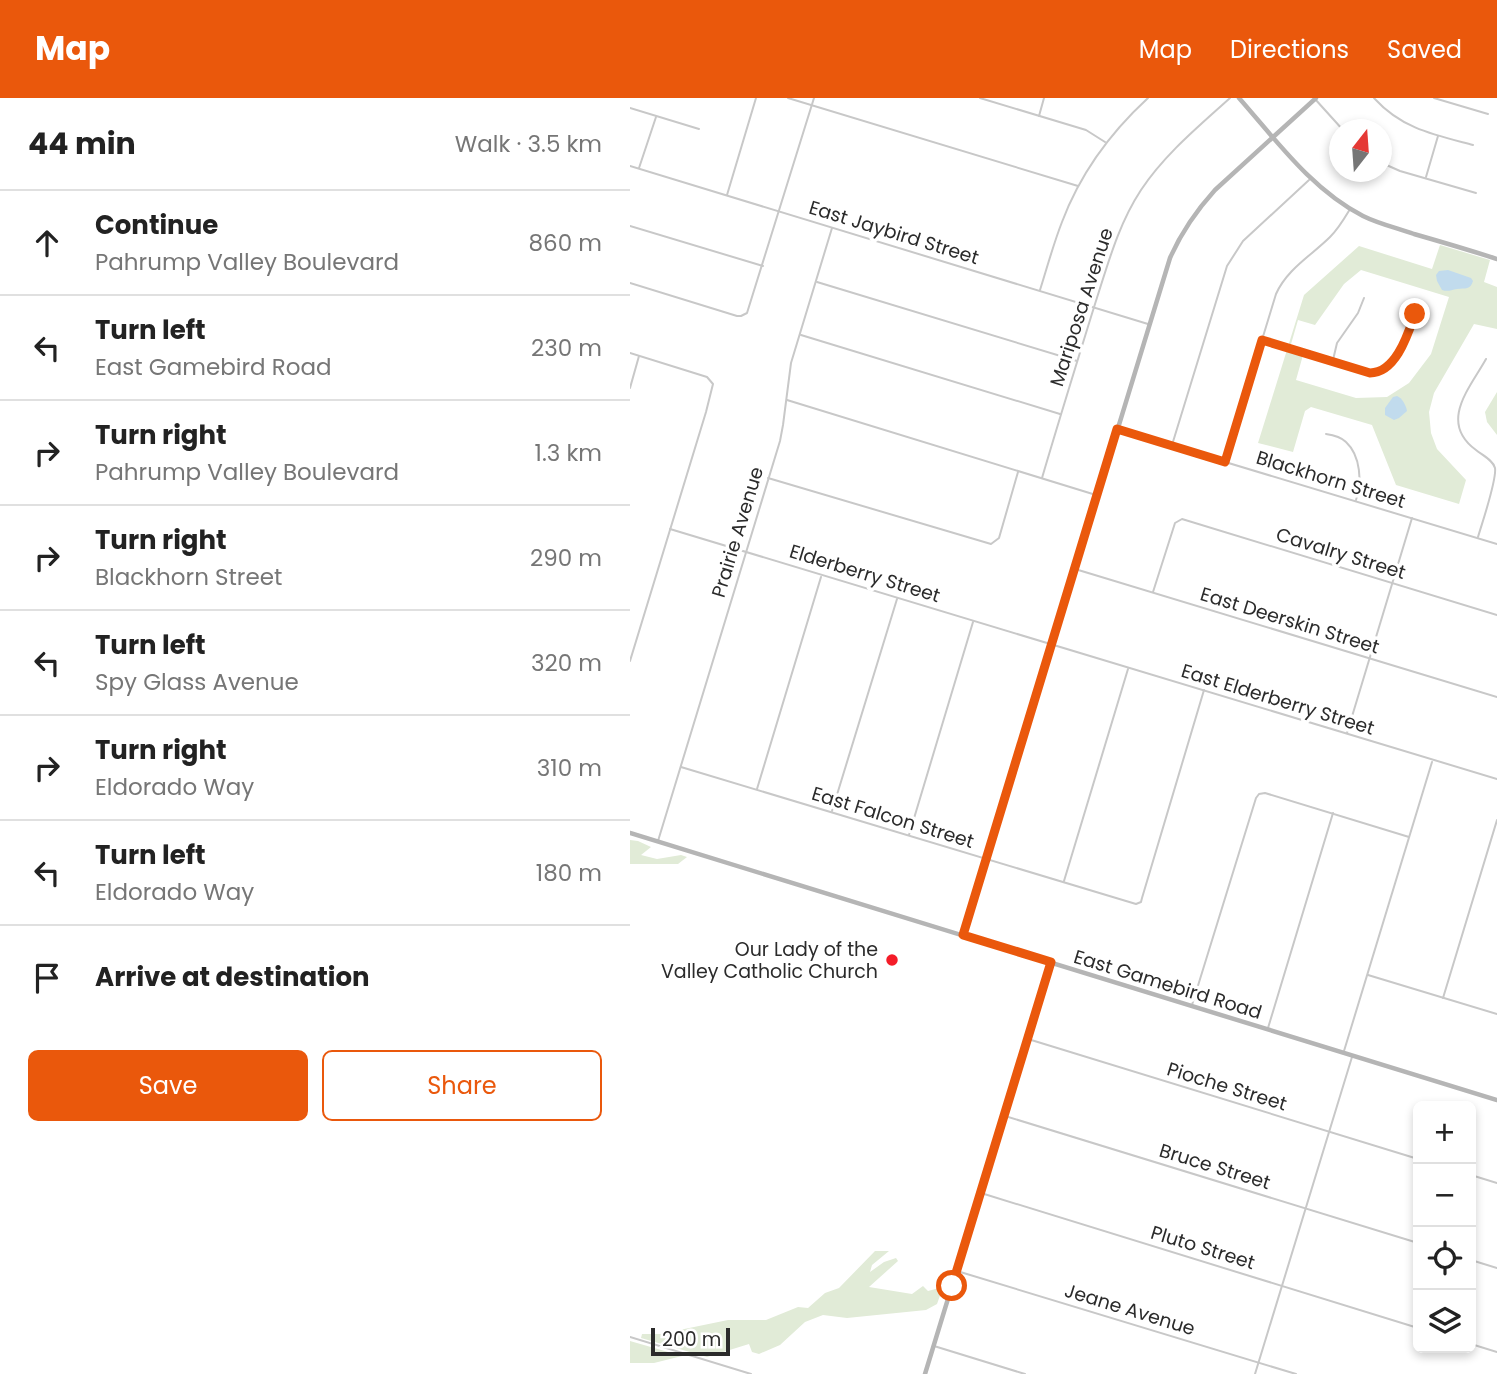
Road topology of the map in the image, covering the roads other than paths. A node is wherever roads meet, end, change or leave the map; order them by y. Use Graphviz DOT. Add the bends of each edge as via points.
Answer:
graph roads {
  1 [pos="756,98"];
  2 [pos="788,98"];
  3 [pos="814,98"];
  4 [pos="979,98"];
  5 [pos="1044,98"];
  6 [pos="1148,98"];
  7 [pos="1230,98"];
  8 [pos="1239,98"];
  9 [pos="1315,98"];
  10 [pos="1374,98"];
  11 [pos="1434,98"];
  12 [pos="1458,98"];
  13 [pos="811,105"];
  14 [pos="1457,105"];
  15 [pos="630,108"];
  16 [pos="1488,114"];
  17 [pos="656,116"];
  18 [pos="1039,116"];
  19 [pos="1333,119"];
  20 [pos="699,129"];
  21 [pos="1438,136"];
  22 [pos="1273,137"];
  23 [pos="1106,143"];
  24 [pos="1474,145"];
  25 [pos="630,166"];
  26 [pos="1392,168"];
  27 [pos="639,169"];
  28 [pos="1311,178"];
  29 [pos="1425,178"];
  30 [pos="1078,186"];
  31 [pos="1476,193"];
  32 [pos="726,196"];
  33 [pos="1350,208"];
  34 [pos="779,212"];
  35 [pos="630,226"];
  36 [pos="832,228"];
  37 [pos="1497,259"];
  38 [pos="762,266"];
  39 [pos="816,281"];
  40 [pos="630,283"];
  41 [pos="1040,291"];
  42 [pos="1364,298"];
  43 [pos="1094,308"];
  44 [pos="1415,314"];
  45 [pos="1149,325"];
  46 [pos="800,334"];
  47 [pos="1262,340"];
  48 [pos="630,353"];
  49 [pos="639,356"];
  50 [pos="1486,359"];
  51 [pos="1078,361"];
  52 [pos="1332,361"];
  53 [pos="630,388"];
  54 [pos="786,400"];
  55 [pos="1061,414"];
  56 [pos="1117,429"];
  57 [pos="1326,434"];
  58 [pos="1172,446"];
  59 [pos="1225,462"];
  60 [pos="1018,471"];
  61 [pos="768,478"];
  62 [pos="1042,478"];
  63 [pos="1496,486"];
  64 [pos="1097,495"];
  65 [pos="1356,501"];
  66 [pos="1412,518"];
  67 [pos="670,529"];
  68 [pos="1478,538"];
  69 [pos="1497,544"];
  70 [pos="746,552"];
  71 [pos="1074,569"];
  72 [pos="821,575"];
  73 [pos="1392,583"];
  74 [pos="1153,593"];
  75 [pos="897,597"];
  76 [pos="1497,615"];
  77 [pos="974,621"];
  78 [pos="1052,645"];
  79 [pos="1370,658"];
  80 [pos="630,661"];
  81 [pos="1129,668"];
  82 [pos="1204,690"];
  83 [pos="1497,697"];
  84 [pos="1347,734"];
  85 [pos="1432,760"];
  86 [pos="681,767"];
  87 [pos="1497,779"];
  88 [pos="756,790"];
  89 [pos="832,813"];
  90 [pos="1333,813"];
  91 [pos="1497,820"];
  92 [pos="630,833"];
  93 [pos="908,836"];
  94 [pos="1409,836"];
  95 [pos="658,842"];
  96 [pos="986,860"];
  97 [pos="1063,883"];
  98 [pos="963,935"];
  99 [pos="1051,962"];
  100 [pos="1367,975"];
  101 [pos="1443,998"];
  102 [pos="1192,1006"];
  103 [pos="1497,1014"];
  104 [pos="1268,1029"];
  105 [pos="1027,1039"];
  106 [pos="1343,1052"];
  107 [pos="1353,1055"];
  108 [pos="1497,1100"];
  109 [pos="1004,1116"];
  110 [pos="1329,1132"];
  111 [pos="1413,1157"];
  112 [pos="1476,1177"];
  113 [pos="1497,1183"];
  114 [pos="980,1193"];
  115 [pos="1305,1208"];
  116 [pos="1413,1241"];
  117 [pos="1476,1262"];
  118 [pos="1497,1268"];
  119 [pos="956,1271"];
  120 [pos="1282,1286"];
  121 [pos="1413,1326"];
  122 [pos="630,1337"];
  123 [pos="933,1346"];
  124 [pos="1476,1346"];
  125 [pos="1497,1352"];
  126 [pos="1258,1362"];
  127 [pos="751,1374"];
  128 [pos="925,1374"];
  129 [pos="1025,1374"];
  130 [pos="1255,1374"];
  131 [pos="1296,1374"];
  1 -- 32 [label="street"];
  2 -- 13 [label="street"];
  3 -- 13 [label="street"];
  4 -- 18 [label="street"];
  5 -- 18 [label="street"];
  6 -- 23 [label="street"];
  7 -- 43 [label="street, Mariposa Avenue" via="1178,146 1141,190 1121,226"];
  8 -- 22 [label="main road"];
  9 -- 19 [label="street"];
  9 -- 22 [label="main road"];
  10 -- 21 [label="street" via="1400,121"];
  11 -- 14 [label="street"];
  12 -- 14 [label="street"];
  13 -- 30 [label="street"];
  13 -- 34 [label="street"];
  14 -- 16 [label="street"];
  15 -- 17 [label="street"];
  17 -- 20 [label="street"];
  17 -- 27 [label="street"];
  18 -- 23 [label="street" via="1086,130"];
  21 -- 24 [label="street"];
  21 -- 29 [label="street"];
  22 -- 28 [label="main road"];
  22 -- 45 [label="main road" via="1215,190 1186,227 1170,258"];
  23 -- 30 [label="street"];
  25 -- 27 [label="street, East Jaybird Street"];
  26 -- 29 [label="street"];
  27 -- 32 [label="street, East Jaybird Street"];
  28 -- 33 [label="main road"];
  28 -- 58 [label="street" via="1243,242 1227,266"];
  29 -- 31 [label="street"];
  30 -- 41 [label="street"];
  32 -- 34 [label="street, East Jaybird Street"];
  33 -- 37 [label="main road" via="1385,225"];
  33 -- 47 [label="street" via="1336,230 1280,285"];
  34 -- 36 [label="street, East Jaybird Street"];
  34 -- 38 [label="street"];
  35 -- 38 [label="street"];
  36 -- 39 [label="street, Prairie Avenue"];
  36 -- 41 [label="street, East Jaybird Street"];
  38 -- 40 [label="street" via="749,310 737,316"];
  39 -- 46 [label="street, Prairie Avenue"];
  39 -- 51 [label="street"];
  41 -- 43 [label="street, East Jaybird Street"];
  42 -- 52 [label="street" via="1337,343"];
  43 -- 45 [label="street, East Jaybird Street"];
  43 -- 51 [label="street, Mariposa Avenue"];
  44 -- 52 [label="street" via="1403,345 1384,370 1370,373"];
  45 -- 56 [label="main road"];
  46 -- 54 [label="street, Prairie Avenue"];
  46 -- 55 [label="street"];
  47 -- 52 [label="street"];
  47 -- 59 [label="street"];
  48 -- 49 [label="street"];
  49 -- 53 [label="street"];
  49 -- 67 [label="street" via="712,381"];
  50 -- 63 [label="street" via="1462,399 1458,421 1465,440 1494,465"];
  51 -- 55 [label="street, Mariposa Avenue"];
  54 -- 60 [label="street"];
  54 -- 61 [label="street, Prairie Avenue"];
  55 -- 62 [label="street, Mariposa Avenue"];
  56 -- 58 [label="street, Blackhorn Street"];
  56 -- 64 [label="main road"];
  57 -- 65 [label="street" via="1344,440 1354,453 1360,482"];
  58 -- 59 [label="street, Blackhorn Street"];
  59 -- 65 [label="street, Blackhorn Street"];
  60 -- 61 [label="street" via="1000,534 987,544"];
  60 -- 62 [label="street"];
  61 -- 70 [label="street, Prairie Avenue"];
  62 -- 64 [label="street"];
  63 -- 68 [label="street"];
  64 -- 71 [label="main road"];
  65 -- 66 [label="street, Blackhorn Street"];
  66 -- 68 [label="street, Blackhorn Street"];
  66 -- 73 [label="street"];
  67 -- 70 [label="street, Elderberry Street"];
  67 -- 80 [label="street"];
  68 -- 69 [label="street, Blackhorn Street"];
  70 -- 72 [label="street, Elderberry Street"];
  70 -- 86 [label="street, Prairie Avenue"];
  71 -- 74 [label="street, East Deerskin Street"];
  71 -- 78 [label="main road"];
  72 -- 75 [label="street, Elderberry Street"];
  72 -- 88 [label="street"];
  73 -- 74 [label="street, Cavalry Street" via="1182,519 1171,532"];
  73 -- 76 [label="street, Cavalry Street"];
  73 -- 79 [label="street"];
  74 -- 79 [label="street, East Deerskin Street"];
  75 -- 77 [label="street, Elderberry Street"];
  75 -- 89 [label="street"];
  77 -- 78 [label="street, Elderberry Street"];
  77 -- 93 [label="street"];
  78 -- 81 [label="street, East Elderberry Street"];
  78 -- 96 [label="main road"];
  79 -- 83 [label="street, East Deerskin Street"];
  79 -- 84 [label="street"];
  81 -- 82 [label="street, East Elderberry Street"];
  81 -- 97 [label="street"];
  82 -- 84 [label="street, East Elderberry Street"];
  82 -- 97 [label="street, East Falcon Street" via="1138,904"];
  84 -- 85 [label="street, East Elderberry Street"];
  85 -- 87 [label="street, East Elderberry Street"];
  85 -- 94 [label="street"];
  86 -- 88 [label="street, East Falcon Street"];
  86 -- 95 [label="street, Prairie Avenue"];
  88 -- 89 [label="street, East Falcon Street"];
  89 -- 93 [label="street, East Falcon Street"];
  90 -- 94 [label="street"];
  90 -- 102 [label="street" via="1265,793 1256,798"];
  90 -- 104 [label="street"];
  91 -- 101 [label="street"];
  92 -- 95 [label="main road, East Gamebird Road"];
  93 -- 96 [label="street, East Falcon Street"];
  94 -- 100 [label="street"];
  95 -- 98 [label="main road, East Gamebird Road"];
  96 -- 97 [label="street, East Falcon Street"];
  96 -- 98 [label="main road"];
  98 -- 99 [label="main road, East Gamebird Road"];
  99 -- 102 [label="main road, East Gamebird Road"];
  99 -- 105 [label="main road"];
  100 -- 101 [label="street"];
  100 -- 106 [label="street"];
  101 -- 103 [label="street"];
  102 -- 104 [label="main road, East Gamebird Road"];
  104 -- 106 [label="main road, East Gamebird Road"];
  105 -- 109 [label="main road"];
  105 -- 110 [label="street, Pioche Street"];
  106 -- 107 [label="main road, East Gamebird Road"];
  107 -- 108 [label="main road, East Gamebird Road"];
  107 -- 110 [label="street"];
  109 -- 114 [label="main road"];
  109 -- 115 [label="street, Bruce Street"];
  110 -- 111 [label="street, Pioche Street"];
  110 -- 115 [label="street"];
  112 -- 113 [label="street"];
  114 -- 119 [label="main road"];
  114 -- 120 [label="street, Pluto Street"];
  115 -- 116 [label="street, Bruce Street"];
  115 -- 120 [label="street"];
  117 -- 118 [label="street"];
  119 -- 123 [label="main road"];
  119 -- 126 [label="street, Jeane Avenue"];
  120 -- 121 [label="street, Pluto Street"];
  120 -- 126 [label="street"];
  122 -- 127 [label="street"];
  123 -- 128 [label="main road"];
  123 -- 129 [label="street"];
  124 -- 125 [label="street"];
  126 -- 130 [label="street"];
  126 -- 131 [label="street, Jeane Avenue"];
}
